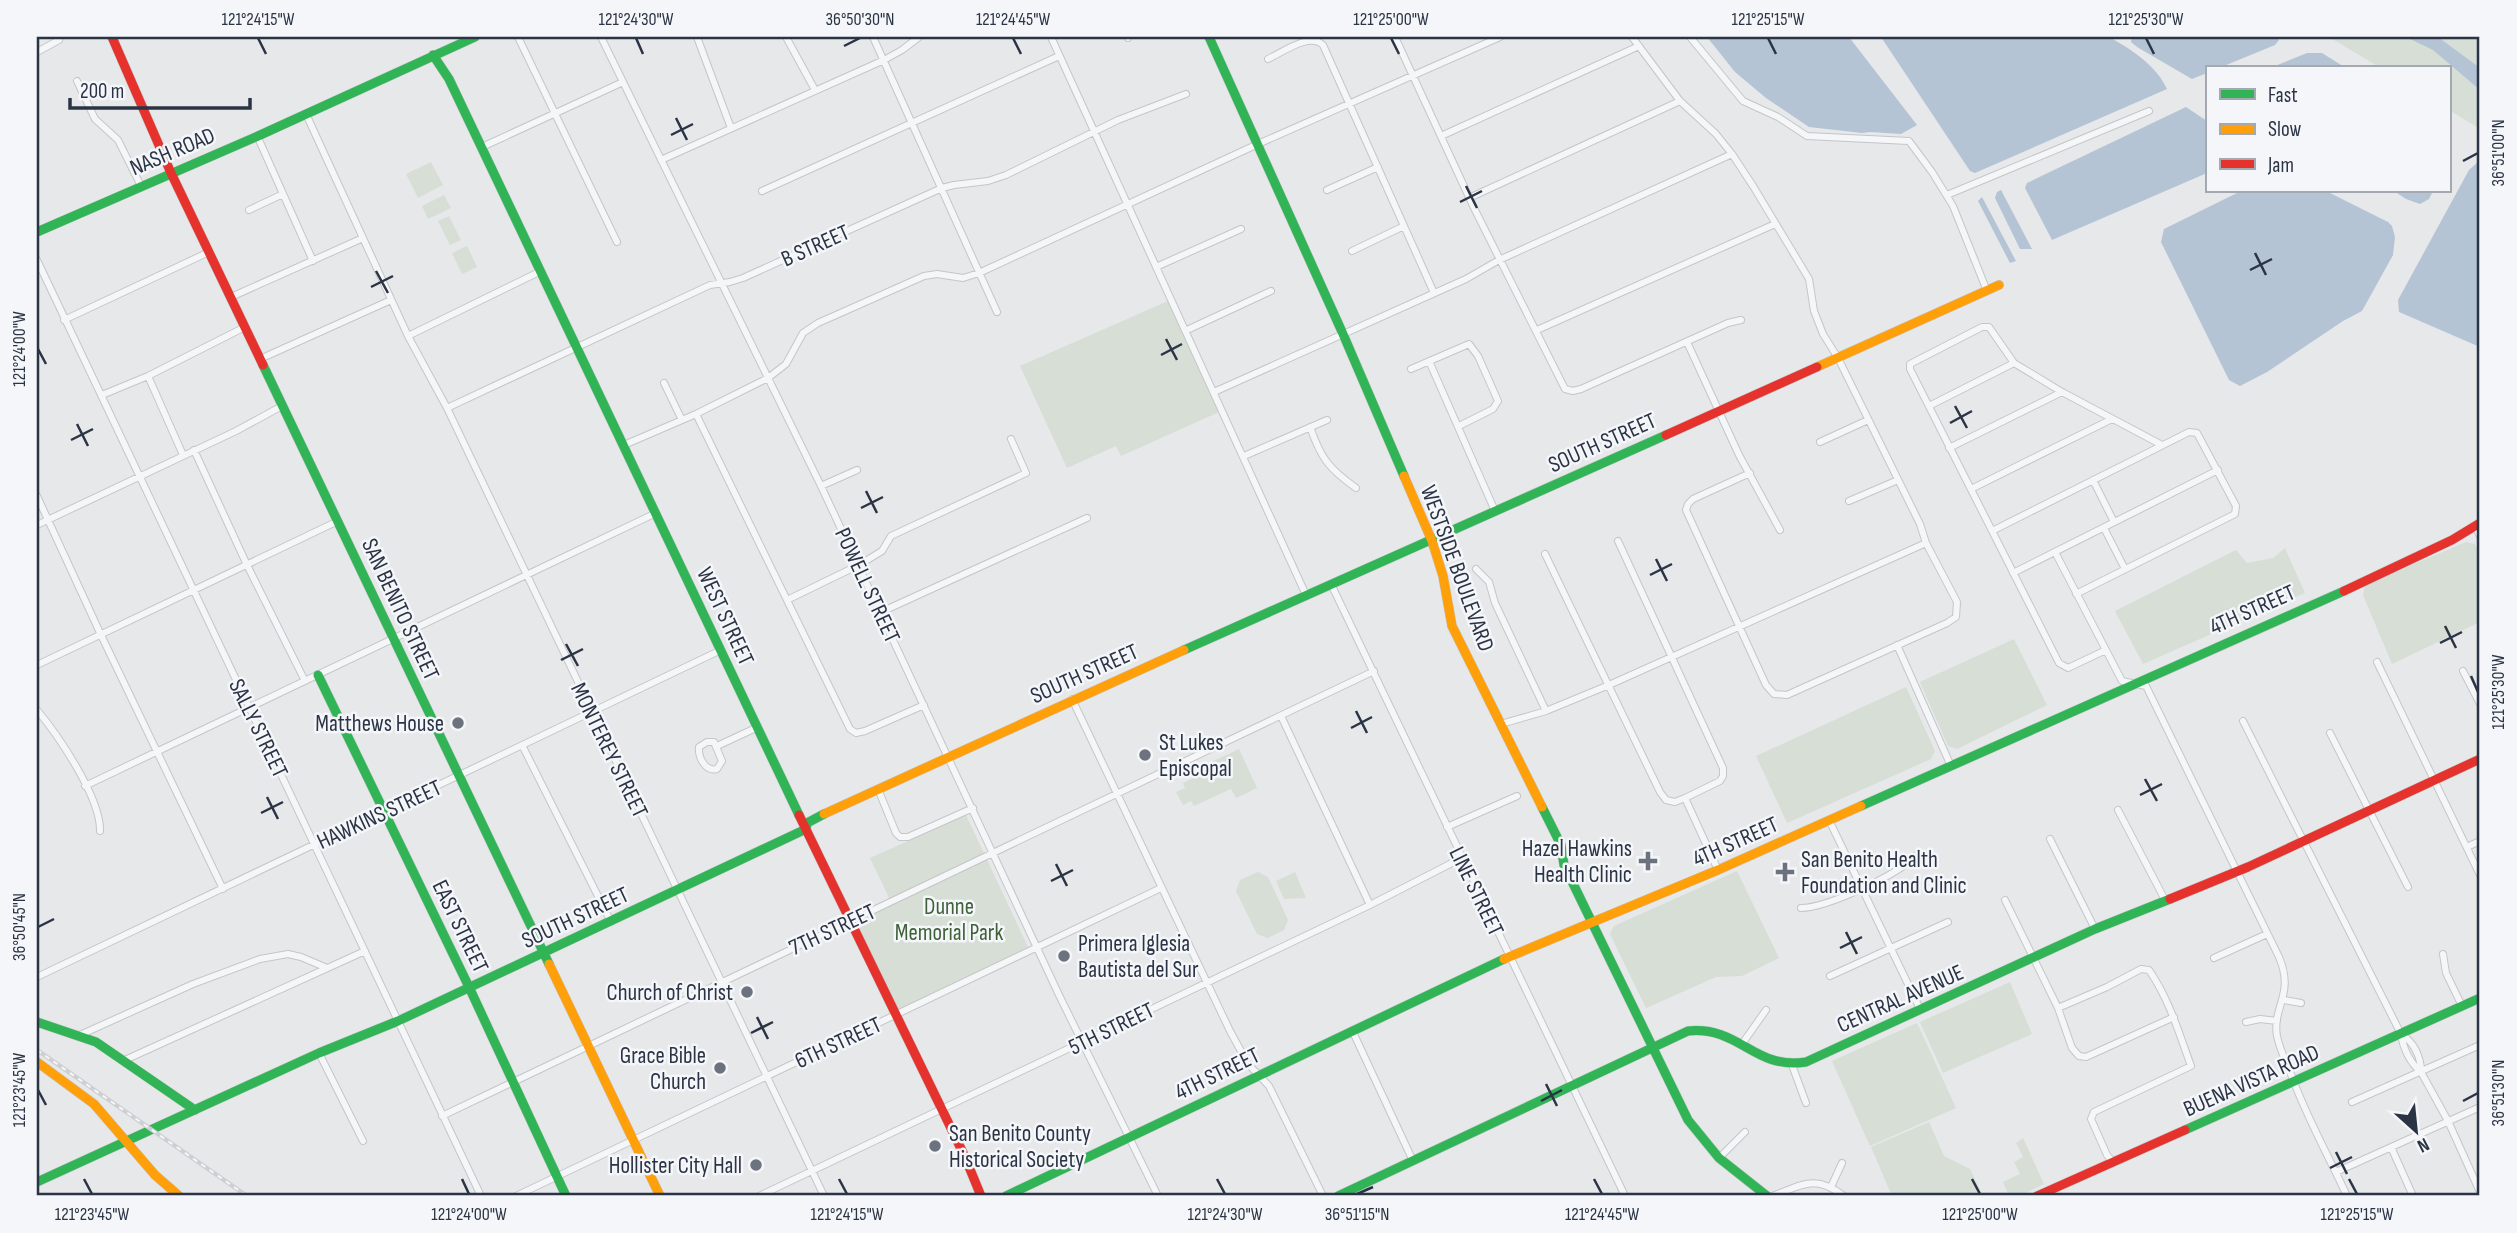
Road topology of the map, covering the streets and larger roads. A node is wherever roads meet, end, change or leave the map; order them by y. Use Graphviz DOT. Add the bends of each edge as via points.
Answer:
graph roads {
  1 [pos="112,37"];
  2 [pos="475,37"];
  3 [pos="518,37"];
  4 [pos="601,37"];
  5 [pos="697,37"];
  6 [pos="786,37"];
  7 [pos="873,37"];
  8 [pos="919,37"];
  9 [pos="1051,37"];
  10 [pos="1209,37"];
  11 [pos="1395,37"];
  12 [pos="1500,37"];
  13 [pos="1632,37"];
  14 [pos="1690,37"];
  15 [pos="59,40"];
  16 [pos="1639,46"];
  17 [pos="37,52"];
  18 [pos="433,55"];
  19 [pos="1059,55"];
  20 [pos="1268,59"];
  21 [pos="884,60"];
  22 [pos="1412,75"];
  23 [pos="77,81"];
  24 [pos="623,82"];
  25 [pos="815,90"];
  26 [pos="1186,94"];
  27 [pos="1679,101"];
  28 [pos="1349,103"];
  29 [pos="2149,111"];
  30 [pos="554,113"];
  31 [pos="306,114"];
  32 [pos="912,122"];
  33 [pos="731,128"];
  34 [pos="1094,132"];
  35 [pos="1441,136"];
  36 [pos="259,140"];
  37 [pos="1258,144"];
  38 [pos="482,147"];
  39 [pos="1732,154"];
  40 [pos="661,159"];
  41 [pos="1378,167"];
  42 [pos="171,173"];
  43 [pos="141,186"];
  44 [pos="942,188"];
  45 [pos="1327,190"];
  46 [pos="762,191"];
  47 [pos="283,194"];
  48 [pos="1947,195"];
  49 [pos="1469,198"];
  50 [pos="1128,205"];
  51 [pos="249,210"];
  52 [pos="1775,224"];
  53 [pos="1404,226"];
  54 [pos="1241,229"];
  55 [pos="37,232"];
  56 [pos="363,238"];
  57 [pos="617,242"];
  58 [pos="1352,251"];
  59 [pos="209,252"];
  60 [pos="37,260"];
  61 [pos="1499,260"];
  62 [pos="313,261"];
  63 [pos="1156,267"];
  64 [pos="541,271"];
  65 [pos="979,273"];
  66 [pos="720,283"];
  67 [pos="1999,285"];
  68 [pos="1987,291"];
  69 [pos="1270,292"];
  70 [pos="1434,293"];
  71 [pos="231,297"];
  72 [pos="391,300"];
  73 [pos="997,312"];
  74 [pos="64,320"];
  75 [pos="1741,320"];
  76 [pos="245,327"];
  77 [pos="1187,330"];
  78 [pos="1537,330"];
  79 [pos="1343,334"];
  80 [pos="408,336"];
  81 [pos="1687,342"];
  82 [pos="576,347"];
  83 [pos="1838,358"];
  84 [pos="260,359"];
  85 [pos="1429,361"];
  86 [pos="2014,363"];
  87 [pos="1411,369"];
  88 [pos="148,376"];
  89 [pos="768,378"];
  90 [pos="664,383"];
  91 [pos="2062,391"];
  92 [pos="1214,392"];
  93 [pos="102,396"];
  94 [pos="282,406"];
  95 [pos="1929,406"];
  96 [pos="447,408"];
  97 [pos="1718,412"];
  98 [pos="696,414"];
  99 [pos="681,418"];
  100 [pos="2112,419"];
  101 [pos="1327,420"];
  102 [pos="1868,420"];
  103 [pos="1459,426"];
  104 [pos="1310,427"];
  105 [pos="1011,439"];
  106 [pos="1820,442"];
  107 [pos="624,445"];
  108 [pos="2162,445"];
  109 [pos="1949,448"];
  110 [pos="194,450"];
  111 [pos="183,455"];
  112 [pos="1244,456"];
  113 [pos="856,470"];
  114 [pos="2218,470"];
  115 [pos="1749,473"];
  116 [pos="139,477"];
  117 [pos="1898,480"];
  118 [pos="2093,480"];
  119 [pos="821,486"];
  120 [pos="1356,488"];
  121 [pos="1971,489"];
  122 [pos="37,496"];
  123 [pos="1849,501"];
  124 [pos="1496,511"];
  125 [pos="656,513"];
  126 [pos="1087,518"];
  127 [pos="48,519"];
  128 [pos="338,521"];
  129 [pos="2115,522"];
  130 [pos="37,525"];
  131 [pos="2477,525"];
  132 [pos="2104,527"];
  133 [pos="1780,530"];
  134 [pos="1992,531"];
  135 [pos="2480,536"];
  136 [pos="1432,541"];
  137 [pos="1618,541"];
  138 [pos="1926,543"];
  139 [pos="2055,552"];
  140 [pos="1545,554"];
  141 [pos="247,565"];
  142 [pos="859,565"];
  143 [pos="1476,569"];
  144 [pos="2125,569"];
  145 [pos="2013,573"];
  146 [pos="527,575"];
  147 [pos="1331,584"];
  148 [pos="193,592"];
  149 [pos="2076,594"];
  150 [pos="1306,595"];
  151 [pos="787,600"];
  152 [pos="881,612"];
  153 [pos="1739,628"];
  154 [pos="101,635"];
  155 [pos="394,638"];
  156 [pos="1897,645"];
  157 [pos="721,650"];
  158 [pos="2106,650"];
  159 [pos="1673,657"];
  160 [pos="2377,662"];
  161 [pos="37,665"];
  162 [pos="1374,671"];
  163 [pos="2463,671"];
  164 [pos="318,675"];
  165 [pos="305,681"];
  166 [pos="2135,683"];
  167 [pos="1609,685"];
  168 [pos="1072,699"];
  169 [pos="2480,704"];
  170 [pos="924,705"];
  171 [pos="249,707"];
  172 [pos="37,710"];
  173 [pos="1546,711"];
  174 [pos="592,712"];
  175 [pos="1281,716"];
  176 [pos="2243,721"];
  177 [pos="1501,724"];
  178 [pos="758,727"];
  179 [pos="2330,733"];
  180 [pos="522,745"];
  181 [pos="717,746"];
  182 [pos="157,751"];
  183 [pos="948,756"];
  184 [pos="2480,759"];
  185 [pos="1951,766"];
  186 [pos="458,776"];
  187 [pos="2435,780"];
  188 [pos="85,786"];
  189 [pos="878,789"];
  190 [pos="1118,795"];
  191 [pos="1517,796"];
  192 [pos="1685,798"];
  193 [pos="973,808"];
  194 [pos="2118,810"];
  195 [pos="2370,810"];
  196 [pos="384,811"];
  197 [pos="1829,820"];
  198 [pos="1447,827"];
  199 [pos="806,830"];
  200 [pos="100,831"];
  201 [pos="2050,839"];
  202 [pos="2304,841"];
  203 [pos="2480,841"];
  204 [pos="314,844"];
  205 [pos="2467,847"];
  206 [pos="993,853"];
  207 [pos="1460,855"];
  208 [pos="1915,856"];
  209 [pos="1718,870"];
  210 [pos="2236,871"];
  211 [pos="2480,875"];
  212 [pos="1862,887"];
  213 [pos="2408,887"];
  214 [pos="1161,888"];
  215 [pos="223,889"];
  216 [pos="678,890"];
  217 [pos="2006,900"];
  218 [pos="2165,900"];
  219 [pos="1370,905"];
  220 [pos="1801,908"];
  221 [pos="850,920"];
  222 [pos="611,922"];
  223 [pos="1948,922"];
  224 [pos="1592,924"];
  225 [pos="2095,929"];
  226 [pos="2267,934"];
  227 [pos="1889,947"];
  228 [pos="1037,948"];
  229 [pos="365,951"];
  230 [pos="544,954"];
  231 [pos="2443,954"];
  232 [pos="1510,956"];
  233 [pos="2034,958"];
  234 [pos="2214,958"];
  235 [pos="327,968"];
  236 [pos="1830,976"];
  237 [pos="37,977"];
  238 [pos="722,981"];
  239 [pos="1206,982"];
  240 [pos="469,987"];
  241 [pos="2480,998"];
  242 [pos="2284,1000"];
  243 [pos="2301,1003"];
  244 [pos="2462,1006"];
  245 [pos="2057,1008"];
  246 [pos="1920,1009"];
  247 [pos="1766,1010"];
  248 [pos="895,1015"];
  249 [pos="2174,1017"];
  250 [pos="398,1021"];
  251 [pos="2277,1021"];
  252 [pos="37,1022"];
  253 [pos="2246,1022"];
  254 [pos="1352,1030"];
  255 [pos="2402,1034"];
  256 [pos="80,1035"];
  257 [pos="1082,1042"];
  258 [pos="1742,1044"];
  259 [pos="2480,1045"];
  260 [pos="588,1046"];
  261 [pos="1653,1047"];
  262 [pos="319,1053"];
  263 [pos="125,1060"];
  264 [pos="37,1062"];
  265 [pos="1792,1065"];
  266 [pos="2421,1072"];
  267 [pos="1258,1074"];
  268 [pos="766,1075"];
  269 [pos="512,1082"];
  270 [pos="2294,1082"];
  271 [pos="1572,1086"];
  272 [pos="2352,1102"];
  273 [pos="1806,1103"];
  274 [pos="2480,1107"];
  275 [pos="942,1109"];
  276 [pos="195,1110"];
  277 [pos="442,1116"];
  278 [pos="2448,1121"];
  279 [pos="1745,1132"];
  280 [pos="1129,1137"];
  281 [pos="363,1141"];
  282 [pos="634,1141"];
  283 [pos="127,1142"];
  284 [pos="2391,1147"];
  285 [pos="1719,1158"];
  286 [pos="1413,1161"];
  287 [pos="2113,1162"];
  288 [pos="1842,1163"];
  289 [pos="812,1170"];
  290 [pos="2336,1172"];
  291 [pos="557,1177"];
  292 [pos="37,1182"];
  293 [pos="1831,1187"];
  294 [pos="2480,1192"];
  295 [pos="179,1196"];
  296 [pos="481,1196"];
  297 [pos="516,1196"];
  298 [pos="566,1196"];
  299 [pos="660,1196"];
  300 [pos="759,1196"];
  301 [pos="824,1196"];
  302 [pos="981,1196"];
  303 [pos="1006,1196"];
  304 [pos="1158,1196"];
  305 [pos="1323,1196"];
  306 [pos="1338,1196"];
  307 [pos="1625,1196"];
  308 [pos="1769,1196"];
  309 [pos="1844,1196"];
  310 [pos="2037,1196"];
  311 [pos="2347,1196"];
  312 [pos="2413,1196"];
  1 -- 42 [label="street, SAN BENITO STREET"];
  2 -- 18 [label="street, NASH ROAD"];
  3 -- 30 [label="street"];
  4 -- 24 [label="street, POWELL STREET"];
  5 -- 33 [label="street"];
  6 -- 25 [label="street"];
  7 -- 21 [label="street"];
  8 -- 21 [label="street"];
  9 -- 19 [label="street"];
  10 -- 37 [label="street, WESTSIDE BOULEVARD"];
  11 -- 22 [label="street"];
  12 -- 22 [label="street"];
  13 -- 16 [label="street"];
  14 -- 48 [label="street" via="1743,101 1807,136 1909,141"];
  15 -- 17 [label="street"];
  16 -- 27 [label="street"];
  16 -- 35 [label="street"];
  18 -- 31 [label="street, NASH ROAD"];
  18 -- 38 [label="street, WEST STREET"];
  19 -- 32 [label="street"];
  19 -- 34 [label="street"];
  20 -- 28 [label="street" via="1310,40 1319,41"];
  21 -- 25 [label="street"];
  21 -- 32 [label="street"];
  22 -- 28 [label="street"];
  22 -- 35 [label="street"];
  23 -- 43 [label="street" via="95,119 118,140"];
  24 -- 30 [label="street"];
  24 -- 40 [label="street, POWELL STREET"];
  25 -- 33 [label="street"];
  26 -- 34 [label="street, B STREET"];
  27 -- 39 [label="street"];
  27 -- 49 [label="street"];
  28 -- 37 [label="street"];
  28 -- 41 [label="street"];
  29 -- 48 [label="street"];
  30 -- 38 [label="street"];
  30 -- 57 [label="street"];
  31 -- 42 [label="street, NASH ROAD"];
  31 -- 56 [label="street, MONTEREY STREET"];
  32 -- 44 [label="street"];
  32 -- 46 [label="street"];
  33 -- 40 [label="street"];
  34 -- 44 [label="street, B STREET" via="988,181"];
  34 -- 50 [label="street"];
  35 -- 49 [label="street"];
  36 -- 47 [label="street"];
  37 -- 50 [label="street"];
  37 -- 79 [label="street, WESTSIDE BOULEVARD"];
  38 -- 64 [label="street, WEST STREET"];
  39 -- 52 [label="street"];
  39 -- 61 [label="street"];
  40 -- 66 [label="street, POWELL STREET"];
  41 -- 45 [label="street"];
  41 -- 53 [label="street"];
  42 -- 43 [label="street, NASH ROAD"];
  42 -- 59 [label="street, SAN BENITO STREET"];
  43 -- 55 [label="street, NASH ROAD"];
  44 -- 65 [label="street"];
  44 -- 66 [label="street, B STREET" via="743,278"];
  47 -- 51 [label="street"];
  47 -- 62 [label="street"];
  48 -- 68 [label="street"];
  49 -- 61 [label="street"];
  50 -- 63 [label="street"];
  50 -- 65 [label="street"];
  52 -- 78 [label="street"];
  52 -- 83 [label="street" via="1808,279 1814,311"];
  53 -- 58 [label="street"];
  53 -- 70 [label="street"];
  54 -- 63 [label="street"];
  56 -- 62 [label="street"];
  56 -- 72 [label="street, MONTEREY STREET"];
  59 -- 71 [label="street, SAN BENITO STREET"];
  59 -- 74 [label="street"];
  60 -- 74 [label="street, SALLY STREET"];
  61 -- 70 [label="street"];
  61 -- 78 [label="street"];
  62 -- 71 [label="street"];
  63 -- 77 [label="street"];
  64 -- 80 [label="street"];
  64 -- 82 [label="street, WEST STREET"];
  65 -- 73 [label="street"];
  65 -- 89 [label="street" via="963,278 924,276 818,323 803,333 786,364"];
  66 -- 82 [label="street, B STREET"];
  66 -- 89 [label="street, POWELL STREET"];
  67 -- 68 [label="street, SOUTH STREET"];
  68 -- 83 [label="street, SOUTH STREET"];
  69 -- 77 [label="street"];
  70 -- 79 [label="street"];
  71 -- 76 [label="street, SAN BENITO STREET"];
  72 -- 80 [label="street, MONTEREY STREET"];
  72 -- 84 [label="street"];
  74 -- 93 [label="street, SALLY STREET"];
  75 -- 81 [label="street"];
  76 -- 84 [label="street, SAN BENITO STREET"];
  76 -- 88 [label="street"];
  77 -- 92 [label="street"];
  78 -- 81 [label="street" via="1563,388 1569,391"];
  79 -- 92 [label="street"];
  79 -- 136 [label="street, WESTSIDE BOULEVARD"];
  80 -- 96 [label="street, MONTEREY STREET"];
  81 -- 97 [label="street"];
  82 -- 96 [label="street, B STREET"];
  82 -- 107 [label="street, WEST STREET"];
  83 -- 97 [label="street, SOUTH STREET"];
  83 -- 102 [label="street"];
  84 -- 94 [label="street, SAN BENITO STREET"];
  85 -- 87 [label="street"];
  85 -- 103 [label="street"];
  85 -- 103 [label="street" via="1469,344 1478,356 1498,401 1493,410"];
  86 -- 91 [label="street"];
  86 -- 95 [label="street"];
  86 -- 95 [label="street" via="1994,331 1986,327 1917,359 1910,369"];
  88 -- 93 [label="street"];
  88 -- 111 [label="street"];
  89 -- 98 [label="street"];
  89 -- 119 [label="street, POWELL STREET"];
  90 -- 99 [label="street"];
  91 -- 100 [label="street"];
  91 -- 109 [label="street"];
  92 -- 112 [label="street"];
  93 -- 116 [label="street, SALLY STREET"];
  94 -- 110 [label="street"];
  94 -- 128 [label="street, SAN BENITO STREET"];
  95 -- 109 [label="street"];
  96 -- 146 [label="street, MONTEREY STREET"];
  97 -- 115 [label="street"];
  97 -- 124 [label="street, SOUTH STREET"];
  98 -- 99 [label="street"];
  98 -- 151 [label="street"];
  99 -- 107 [label="street"];
  100 -- 108 [label="street"];
  100 -- 121 [label="street"];
  101 -- 104 [label="street"];
  102 -- 106 [label="street"];
  102 -- 117 [label="street"];
  103 -- 124 [label="street"];
  104 -- 112 [label="street"];
  104 -- 120 [label="street" via="1323,460"];
  105 -- 142 [label="street" via="1026,472 891,536 882,551"];
  107 -- 125 [label="street, WEST STREET"];
  108 -- 114 [label="street" via="2197,433"];
  108 -- 118 [label="street"];
  109 -- 121 [label="street"];
  110 -- 111 [label="street"];
  110 -- 141 [label="street"];
  111 -- 116 [label="street"];
  112 -- 150 [label="street"];
  113 -- 119 [label="street"];
  114 -- 129 [label="street"];
  114 -- 144 [label="street" via="2237,509 2235,514"];
  115 -- 133 [label="street"];
  115 -- 153 [label="street" via="1693,499 1686,510"];
  116 -- 127 [label="street"];
  116 -- 148 [label="street, SALLY STREET"];
  117 -- 123 [label="street"];
  117 -- 138 [label="street"];
  118 -- 129 [label="street"];
  118 -- 134 [label="street"];
  119 -- 142 [label="street, POWELL STREET"];
  121 -- 134 [label="street"];
  122 -- 127 [label="street"];
  124 -- 136 [label="street, SOUTH STREET"];
  125 -- 146 [label="street"];
  125 -- 157 [label="street, WEST STREET"];
  126 -- 152 [label="street"];
  127 -- 130 [label="street"];
  127 -- 154 [label="street"];
  128 -- 141 [label="street"];
  128 -- 155 [label="street, SAN BENITO STREET"];
  129 -- 132 [label="street"];
  131 -- 135 [label="street"];
  131 -- 166 [label="street, 4TH STREET" via="2398,566"];
  132 -- 139 [label="street"];
  132 -- 144 [label="street"];
  134 -- 145 [label="street"];
  136 -- 147 [label="street, SOUTH STREET"];
  136 -- 177 [label="street, WESTSIDE BOULEVARD" via="1452,626"];
  137 -- 159 [label="street"];
  138 -- 153 [label="street"];
  138 -- 156 [label="street" via="1957,602 1957,615"];
  139 -- 145 [label="street"];
  139 -- 149 [label="street"];
  140 -- 167 [label="street"];
  141 -- 148 [label="street"];
  141 -- 165 [label="street"];
  142 -- 151 [label="street"];
  142 -- 152 [label="street, POWELL STREET"];
  143 -- 173 [label="street" via="1489,582"];
  144 -- 149 [label="street"];
  145 -- 158 [label="street" via="2062,667"];
  146 -- 155 [label="street"];
  146 -- 174 [label="street, MONTEREY STREET"];
  147 -- 150 [label="street, SOUTH STREET"];
  147 -- 162 [label="street, LINE STREET"];
  148 -- 154 [label="street"];
  148 -- 171 [label="street, SALLY STREET"];
  149 -- 158 [label="street"];
  150 -- 168 [label="street, SOUTH STREET"];
  151 -- 170 [label="street" via="852,731 865,731"];
  152 -- 170 [label="street, POWELL STREET"];
  153 -- 156 [label="street" via="1766,685 1782,696"];
  153 -- 159 [label="street"];
  154 -- 161 [label="street"];
  154 -- 182 [label="street"];
  155 -- 164 [label="street"];
  155 -- 186 [label="street, SAN BENITO STREET"];
  156 -- 185 [label="street"];
  157 -- 174 [label="street, HAWKINS STREET"];
  157 -- 178 [label="street, WEST STREET"];
  158 -- 166 [label="street" via="2122,681"];
  159 -- 167 [label="street"];
  159 -- 192 [label="street" via="1723,768 1720,781"];
  160 -- 187 [label="street"];
  162 -- 175 [label="street, 7TH STREET"];
  162 -- 198 [label="street, LINE STREET"];
  163 -- 169 [label="street"];
  164 -- 165 [label="street"];
  164 -- 196 [label="street, EAST STREET"];
  165 -- 171 [label="street"];
  166 -- 185 [label="street, 4TH STREET"];
  166 -- 210 [label="street" via="2146,686"];
  167 -- 173 [label="street"];
  167 -- 192 [label="street" via="1660,792 1666,800"];
  168 -- 183 [label="street, SOUTH STREET"];
  168 -- 190 [label="street"];
  170 -- 183 [label="street, POWELL STREET"];
  171 -- 182 [label="street"];
  171 -- 204 [label="street, SALLY STREET"];
  172 -- 188 [label="street" via="60,738"];
  173 -- 177 [label="street"];
  174 -- 180 [label="street, HAWKINS STREET"];
  174 -- 216 [label="street, MONTEREY STREET"];
  175 -- 190 [label="street, 7TH STREET"];
  175 -- 219 [label="street"];
  176 -- 202 [label="street"];
  177 -- 224 [label="street, WESTSIDE BOULEVARD" via="1562,845 1564,865"];
  178 -- 181 [label="street"];
  178 -- 199 [label="street, WEST STREET"];
  179 -- 195 [label="street"];
  180 -- 186 [label="street, HAWKINS STREET"];
  180 -- 222 [label="street"];
  181 -- 181 [label="street" via="707,742 698,749 711,770 722,764"];
  182 -- 188 [label="street"];
  182 -- 215 [label="street"];
  183 -- 189 [label="street, SOUTH STREET"];
  183 -- 193 [label="street, POWELL STREET"];
  184 -- 187 [label="street, CENTRAL AVENUE"];
  185 -- 197 [label="street, 4TH STREET"];
  186 -- 196 [label="street, HAWKINS STREET"];
  186 -- 230 [label="street, SAN BENITO STREET"];
  187 -- 195 [label="street, CENTRAL AVENUE"];
  187 -- 205 [label="street"];
  188 -- 200 [label="street"];
  189 -- 193 [label="street" via="900,837"];
  189 -- 199 [label="street, SOUTH STREET" via="812,819"];
  190 -- 206 [label="street, 7TH STREET"];
  190 -- 214 [label="street"];
  191 -- 198 [label="street"];
  192 -- 209 [label="street"];
  193 -- 206 [label="street, POWELL STREET"];
  194 -- 218 [label="street"];
  195 -- 202 [label="street, CENTRAL AVENUE"];
  195 -- 213 [label="street"];
  196 -- 204 [label="street, HAWKINS STREET"];
  196 -- 240 [label="street, EAST STREET"];
  197 -- 209 [label="street, 4TH STREET"];
  197 -- 212 [label="street"];
  198 -- 207 [label="street, LINE STREET"];
  199 -- 216 [label="street, SOUTH STREET"];
  199 -- 221 [label="street, WEST STREET"];
  201 -- 225 [label="street"];
  202 -- 210 [label="street, CENTRAL AVENUE"];
  202 -- 255 [label="street"];
  203 -- 205 [label="street"];
  204 -- 215 [label="street, HAWKINS STREET"];
  204 -- 229 [label="street, SALLY STREET"];
  205 -- 211 [label="street"];
  206 -- 221 [label="street, 7TH STREET"];
  206 -- 228 [label="street, POWELL STREET"];
  207 -- 219 [label="street, 5TH STREET"];
  207 -- 232 [label="street, LINE STREET"];
  208 -- 212 [label="street" via="1900,869"];
  209 -- 224 [label="street, 4TH STREET"];
  210 -- 218 [label="street, CENTRAL AVENUE"];
  210 -- 226 [label="street"];
  212 -- 220 [label="street" via="1817,907"];
  212 -- 227 [label="street"];
  214 -- 228 [label="street, 6TH STREET"];
  214 -- 239 [label="street"];
  215 -- 237 [label="street, HAWKINS STREET"];
  216 -- 222 [label="street, SOUTH STREET"];
  216 -- 238 [label="street, MONTEREY STREET"];
  217 -- 233 [label="street"];
  218 -- 225 [label="street, CENTRAL AVENUE"];
  219 -- 239 [label="street, 5TH STREET"];
  221 -- 238 [label="street, 7TH STREET"];
  221 -- 248 [label="street, WEST STREET"];
  222 -- 230 [label="street, SOUTH STREET"];
  223 -- 227 [label="street"];
  224 -- 232 [label="street, 4TH STREET"];
  224 -- 261 [label="street, WESTSIDE BOULEVARD"];
  225 -- 233 [label="street, CENTRAL AVENUE"];
  226 -- 234 [label="street"];
  226 -- 242 [label="street" via="2285,974"];
  227 -- 236 [label="street"];
  227 -- 246 [label="street"];
  228 -- 248 [label="street, 6TH STREET"];
  228 -- 257 [label="street, POWELL STREET"];
  229 -- 235 [label="street"];
  229 -- 250 [label="street, SALLY STREET"];
  230 -- 240 [label="street, SOUTH STREET"];
  230 -- 260 [label="street, SAN BENITO STREET"];
  231 -- 244 [label="street" via="2446,973"];
  232 -- 254 [label="street, 4TH STREET"];
  232 -- 271 [label="street, LINE STREET"];
  233 -- 245 [label="street"];
  233 -- 246 [label="street, CENTRAL AVENUE"];
  235 -- 256 [label="street" via="288,954 260,959"];
  235 -- 263 [label="street"];
  238 -- 260 [label="street, 7TH STREET"];
  238 -- 268 [label="street, MONTEREY STREET"];
  239 -- 257 [label="street, 5TH STREET"];
  239 -- 267 [label="street" via="1246,1061"];
  240 -- 250 [label="street, SOUTH STREET"];
  240 -- 269 [label="street, EAST STREET"];
  241 -- 244 [label="street, BUENA VISTA ROAD"];
  242 -- 243 [label="street"];
  242 -- 251 [label="street"];
  244 -- 255 [label="street, BUENA VISTA ROAD"];
  245 -- 249 [label="street" via="2141,969 2149,970"];
  245 -- 249 [label="street" via="2072,1048 2086,1057"];
  246 -- 265 [label="street, CENTRAL AVENUE"];
  247 -- 258 [label="street"];
  248 -- 268 [label="street, 6TH STREET"];
  248 -- 275 [label="street, WEST STREET"];
  249 -- 287 [label="street" via="2191,1066 2094,1112 2091,1119"];
  250 -- 262 [label="street, SOUTH STREET"];
  250 -- 277 [label="street, SALLY STREET"];
  251 -- 253 [label="street"];
  251 -- 270 [label="street" via="2280,1046"];
  252 -- 256 [label="street"];
  254 -- 267 [label="street, 4TH STREET"];
  254 -- 286 [label="street"];
  255 -- 266 [label="street" via="2402,1043"];
  255 -- 270 [label="street, BUENA VISTA ROAD"];
  256 -- 263 [label="street"];
  257 -- 275 [label="street, 5TH STREET"];
  257 -- 280 [label="street, POWELL STREET"];
  258 -- 261 [label="street" via="1702,1028"];
  258 -- 265 [label="street" via="1768,1061"];
  259 -- 266 [label="street"];
  260 -- 269 [label="street, 7TH STREET"];
  260 -- 282 [label="street, SAN BENITO STREET"];
  261 -- 271 [label="street"];
  261 -- 285 [label="street, WESTSIDE BOULEVARD" via="1688,1120"];
  262 -- 276 [label="street, SOUTH STREET"];
  262 -- 281 [label="street"];
  263 -- 276 [label="street"];
  264 -- 283 [label="street" via="90,1100"];
  265 -- 273 [label="street"];
  266 -- 272 [label="street"];
  266 -- 278 [label="street"];
  267 -- 280 [label="street, 4TH STREET"];
  267 -- 305 [label="street" via="1269,1086"];
  268 -- 282 [label="street, 6TH STREET"];
  268 -- 289 [label="street, MONTEREY STREET"];
  269 -- 277 [label="street, 7TH STREET"];
  269 -- 291 [label="street, EAST STREET"];
  270 -- 287 [label="street, BUENA VISTA ROAD"];
  270 -- 290 [label="street"];
  271 -- 286 [label="street"];
  271 -- 307 [label="street, LINE STREET"];
  274 -- 278 [label="street"];
  275 -- 289 [label="street, 5TH STREET"];
  275 -- 302 [label="street, WEST STREET"];
  276 -- 283 [label="street, SOUTH STREET"];
  277 -- 296 [label="street, SALLY STREET"];
  278 -- 284 [label="street"];
  278 -- 294 [label="street"];
  279 -- 285 [label="street"];
  280 -- 303 [label="street, 4TH STREET"];
  280 -- 304 [label="street, POWELL STREET"];
  282 -- 291 [label="street, 6TH STREET"];
  282 -- 299 [label="street, SAN BENITO STREET"];
  283 -- 292 [label="street, SOUTH STREET"];
  283 -- 295 [label="street" via="152,1174"];
  284 -- 290 [label="street"];
  284 -- 312 [label="street"];
  285 -- 308 [label="street, WESTSIDE BOULEVARD"];
  286 -- 306 [label="street"];
  287 -- 310 [label="street, BUENA VISTA ROAD"];
  288 -- 293 [label="street"];
  289 -- 300 [label="street, 5TH STREET"];
  289 -- 301 [label="street, MONTEREY STREET"];
  290 -- 311 [label="street"];
  291 -- 297 [label="street, 6TH STREET"];
  291 -- 298 [label="street, EAST STREET"];
  293 -- 308 [label="street" via="1803,1183"];
  293 -- 309 [label="street"];
}
